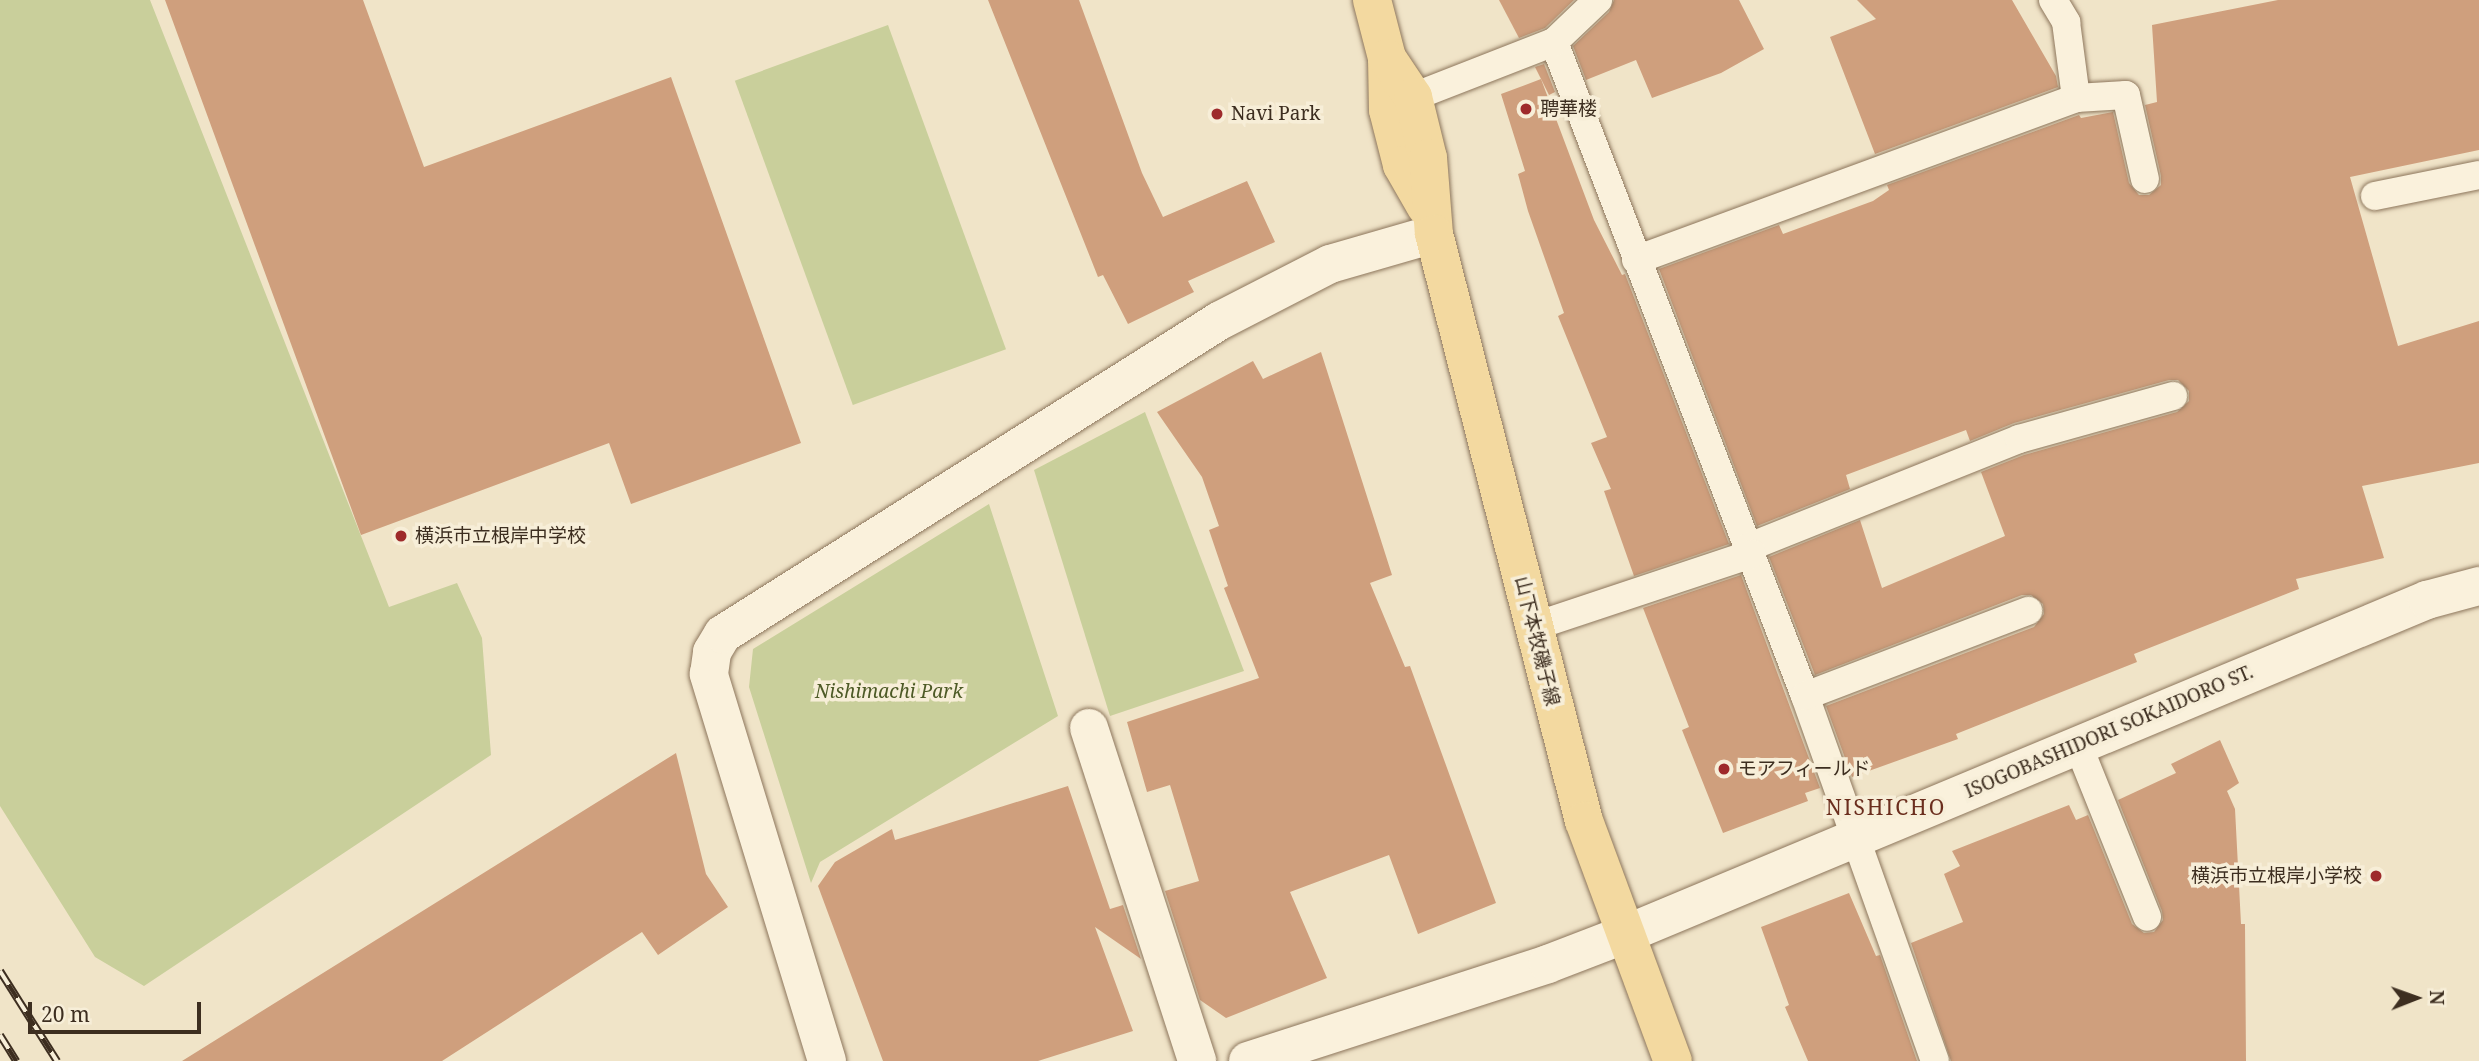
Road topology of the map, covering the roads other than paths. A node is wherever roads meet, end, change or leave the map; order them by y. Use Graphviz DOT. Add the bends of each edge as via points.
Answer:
graph roads {
  1 [pos="1372,0"];
  2 [pos="1598,0"];
  3 [pos="2053,0"];
  4 [pos="1554,42"];
  5 [pos="1387,58"];
  6 [pos="1413,97"];
  7 [pos="2076,98"];
  8 [pos="2479,175"];
  9 [pos="2145,179"];
  10 [pos="2375,196"];
  11 [pos="1432,223"];
  12 [pos="1636,260"];
  13 [pos="2173,396"];
  14 [pos="1750,551"];
  15 [pos="2479,586"];
  16 [pos="2028,611"];
  17 [pos="1532,626"];
  18 [pos="1805,696"];
  19 [pos="1088,728"];
  20 [pos="2078,745"];
  21 [pos="1858,838"];
  22 [pos="2147,917"];
  23 [pos="1626,934"];
  24 [pos="827,1061"];
  25 [pos="1197,1061"];
  26 [pos="1248,1061"];
  27 [pos="1673,1061"];
  28 [pos="1935,1061"];
  1 -- 5 [label="main road, 山下本牧磯子線"];
  2 -- 4 [label="lane"];
  3 -- 7 [label="lane" via="2066,22"];
  4 -- 6 [label="lane"];
  4 -- 12 [label="lane"];
  5 -- 6 [label="main road, 山下本牧磯子線"];
  5 -- 11 [label="main road, 山下本牧磯子線" via="1388,110 1402,165"];
  6 -- 11 [label="main road, 山下本牧磯子線" via="1428,158"];
  7 -- 9 [label="lane" via="2126,95"];
  7 -- 12 [label="lane"];
  8 -- 10 [label="lane"];
  11 -- 17 [label="main road, 山下本牧磯子線" via="1490,438"];
  11 -- 24 [label="street" via="1330,264 1219,321 723,634 712,652 709,674"];
  12 -- 14 [label="lane"];
  13 -- 14 [label="lane" via="2019,439"];
  14 -- 17 [label="lane"];
  14 -- 18 [label="lane"];
  15 -- 20 [label="street, ISOGOBASHIDORI SOKAIDORO ST." via="2427,600"];
  16 -- 18 [label="lane"];
  17 -- 23 [label="main road, 山下本牧磯子線" via="1584,821"];
  18 -- 21 [label="lane"];
  19 -- 25 [label="street"];
  20 -- 21 [label="street, ISOGOBASHIDORI SOKAIDORO ST."];
  20 -- 22 [label="lane"];
  21 -- 23 [label="street, ISOGOBASHIDORI SOKAIDORO ST."];
  21 -- 28 [label="lane"];
  23 -- 26 [label="street, ISOGOBASHIDORI SOKAIDORO ST." via="1548,964"];
  23 -- 27 [label="main road, 山下本牧磯子線"];
}
